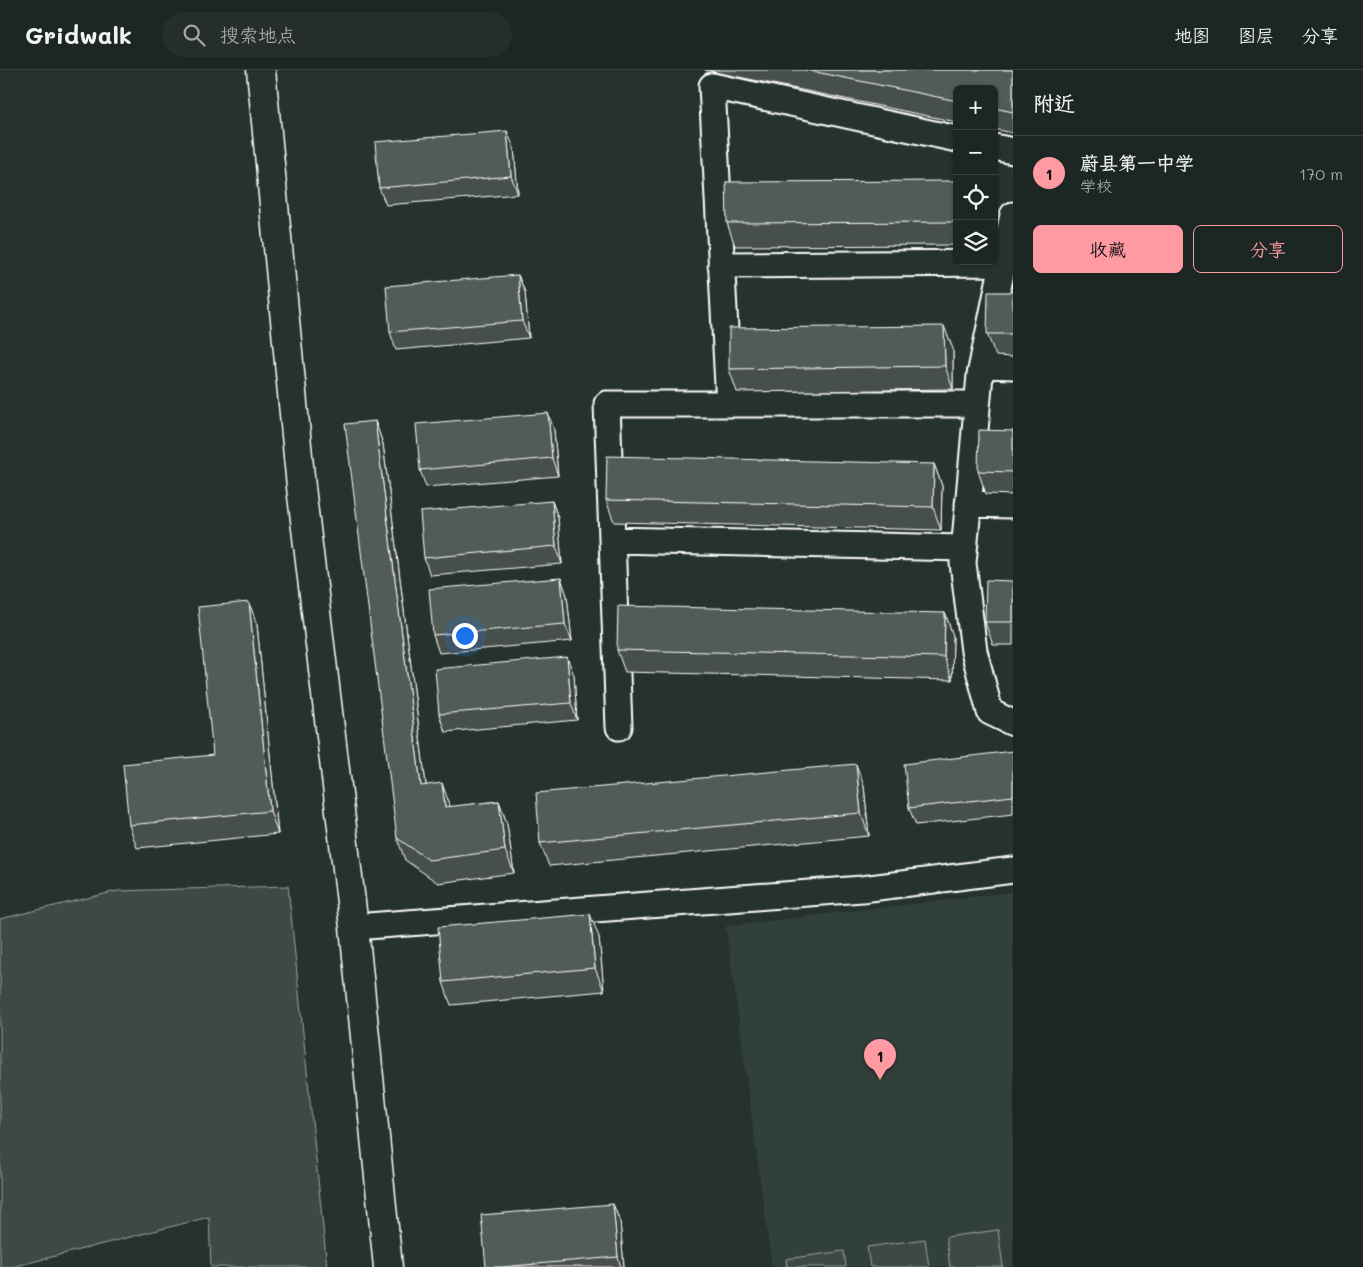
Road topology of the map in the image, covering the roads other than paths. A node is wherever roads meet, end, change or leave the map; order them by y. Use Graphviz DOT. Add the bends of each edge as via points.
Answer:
graph roads {
  1 [pos="261,70"];
  2 [pos="953,138"];
  3 [pos="998,148"];
  4 [pos="1013,151"];
  5 [pos="1013,215"];
  6 [pos="1003,263"];
  7 [pos="721,265"];
  8 [pos="982,365"];
  9 [pos="1013,366"];
  10 [pos="729,404"];
  11 [pos="977,404"];
  12 [pos="968,504"];
  13 [pos="1013,505"];
  14 [pos="612,540"];
  15 [pos="964,548"];
  16 [pos="1013,723"];
  17 [pos="620,726"];
  18 [pos="1013,870"];
  19 [pos="354,927"];
  20 [pos="388,1267"];
  1 -- 19 [label="street" via="301,487"];
  2 -- 7 [label="street" via="712,86"];
  3 -- 4 [label="street"];
  5 -- 6 [label="street"];
  6 -- 7 [label="street"];
  6 -- 8 [label="street"];
  7 -- 10 [label="street"];
  8 -- 9 [label="street"];
  8 -- 11 [label="street"];
  10 -- 11 [label="street"];
  10 -- 14 [label="street" via="607,404"];
  11 -- 12 [label="street"];
  12 -- 13 [label="street"];
  12 -- 15 [label="street"];
  14 -- 15 [label="street"];
  14 -- 17 [label="street"];
  15 -- 16 [label="street" via="962,563 974,651 990,712"];
  18 -- 19 [label="street" via="862,889"];
  19 -- 20 [label="street"];
}
